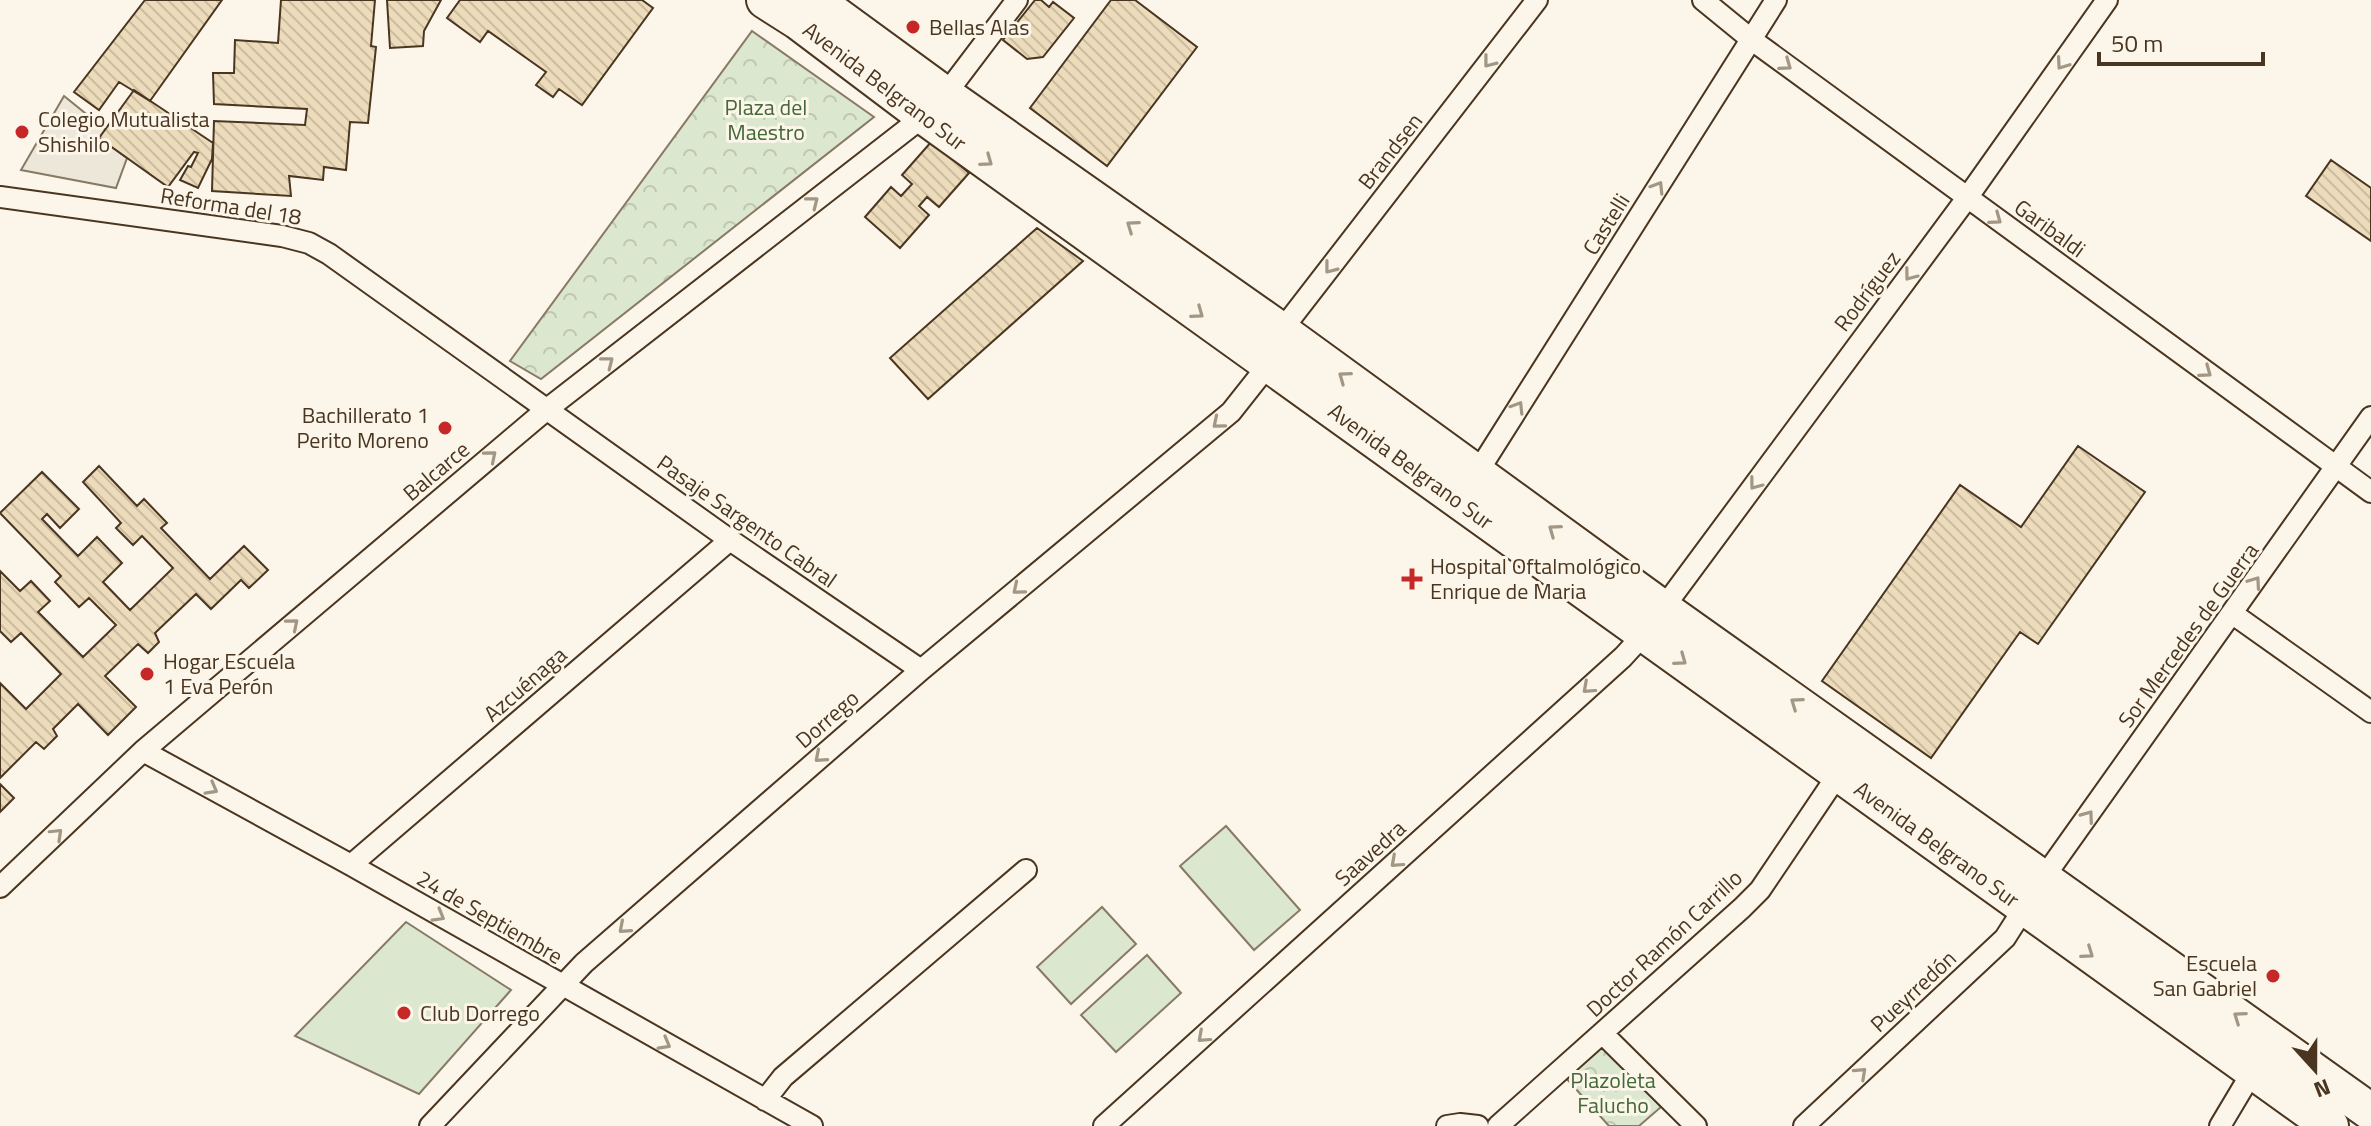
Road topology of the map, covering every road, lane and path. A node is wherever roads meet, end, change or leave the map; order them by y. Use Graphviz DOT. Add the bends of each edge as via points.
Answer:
graph roads {
  1 [pos="765,0"];
  2 [pos="815,0"];
  3 [pos="1017,0"];
  4 [pos="1537,0"];
  5 [pos="1703,0"];
  6 [pos="1776,0"];
  7 [pos="2107,0"];
  8 [pos="1752,40"];
  9 [pos="934,105"];
  10 [pos="0,197"];
  11 [pos="1967,198"];
  12 [pos="1275,348"];
  13 [pos="546,410"];
  14 [pos="2371,417"];
  15 [pos="2337,467"];
  16 [pos="1477,473"];
  17 [pos="2371,492"];
  18 [pos="730,540"];
  19 [pos="2233,614"];
  20 [pos="1654,621"];
  21 [pos="921,670"];
  22 [pos="2371,712"];
  23 [pos="143,751"];
  24 [pos="1839,773"];
  25 [pos="351,865"];
  26 [pos="1026,870"];
  27 [pos="0,887"];
  28 [pos="2033,894"];
  29 [pos="561,986"];
  30 [pos="1602,1033"];
  31 [pos="2272,1041"];
  32 [pos="2253,1071"];
  33 [pos="765,1100"];
  34 [pos="2371,1112"];
  35 [pos="797,1123"];
  36 [pos="430,1126"];
  37 [pos="1104,1126"];
  38 [pos="1447,1126"];
  39 [pos="1478,1126"];
  40 [pos="1498,1126"];
  41 [pos="1696,1126"];
  42 [pos="1804,1126"];
  43 [pos="2220,1126"];
  44 [pos="2330,1126"];
  1 -- 9 [label="highway, Avenida Belgrano Sur"];
  2 -- 9 [label="highway, Avenida Belgrano Sur"];
  3 -- 9 [label="street, Balcarce"];
  4 -- 12 [label="street, Brandsen, one-way"];
  5 -- 8 [label="street, Garibaldi"];
  6 -- 8 [label="street, Castelli"];
  7 -- 11 [label="street, Rodríguez, one-way"];
  8 -- 11 [label="street, Garibaldi, one-way"];
  16 -- 8 [label="street, Castelli, one-way"];
  9 -- 12 [label="highway, Avenida Belgrano Sur"];
  13 -- 9 [label="street, Balcarce, one-way"];
  10 -- 13 [label="street, Reforma del 18" via="309,243"];
  11 -- 15 [label="street, Garibaldi, one-way"];
  11 -- 20 [label="street, Rodríguez, one-way"];
  16 -- 12 [label="highway, Avenida Belgrano Sur, one-way"];
  12 -- 20 [label="highway, Avenida Belgrano Sur"];
  12 -- 21 [label="street, Dorrego, one-way" via="1231,412"];
  13 -- 18 [label="street, Pasaje Sargento Cabral"];
  23 -- 13 [label="street, Balcarce, one-way"];
  14 -- 15 [label="street, Sor Mercedes de Guerra"];
  15 -- 17 [label="street, Garibaldi"];
  19 -- 15 [label="street, Sor Mercedes de Guerra, one-way"];
  20 -- 16 [label="highway, Avenida Belgrano Sur, one-way"];
  18 -- 21 [label="street, Pasaje Sargento Cabral"];
  18 -- 25 [label="street, Azcuénaga"];
  19 -- 22 [label="street"];
  28 -- 19 [label="street, Sor Mercedes de Guerra, one-way"];
  20 -- 24 [label="highway, Avenida Belgrano Sur, one-way"];
  28 -- 20 [label="highway, Avenida Belgrano Sur, one-way" via="1860,747"];
  20 -- 37 [label="street, Saavedra, one-way" via="1623,657"];
  21 -- 29 [label="street, Dorrego, one-way"];
  23 -- 25 [label="street, 24 de Septiembre, one-way"];
  27 -- 23 [label="street, Balcarce, one-way"];
  24 -- 28 [label="highway, Avenida Belgrano Sur"];
  24 -- 30 [label="street, Doctor Ramón Carrillo" via="1760,890"];
  25 -- 29 [label="street, 24 de Septiembre, one-way"];
  26 -- 33 [label="street" via="783,1077"];
  31 -- 28 [label="highway, Avenida Belgrano Sur, one-way"];
  28 -- 32 [label="highway, Avenida Belgrano Sur, one-way"];
  42 -- 28 [label="street, Pueyrredón, one-way" via="2005,938"];
  29 -- 33 [label="street, 24 de Septiembre, one-way"];
  29 -- 36 [label="street, Dorrego"];
  30 -- 40 [label="street, Doctor Ramón Carrillo"];
  30 -- 41 [label="street"];
  31 -- 32 [label="street"];
  31 -- 34 [label="highway, Avenida Belgrano Sur"];
  32 -- 43 [label="street"];
  32 -- 44 [label="highway, Avenida Belgrano Sur"];
  33 -- 35 [label="street, 24 de Septiembre"];
  38 -- 39 [label="street"];
}
